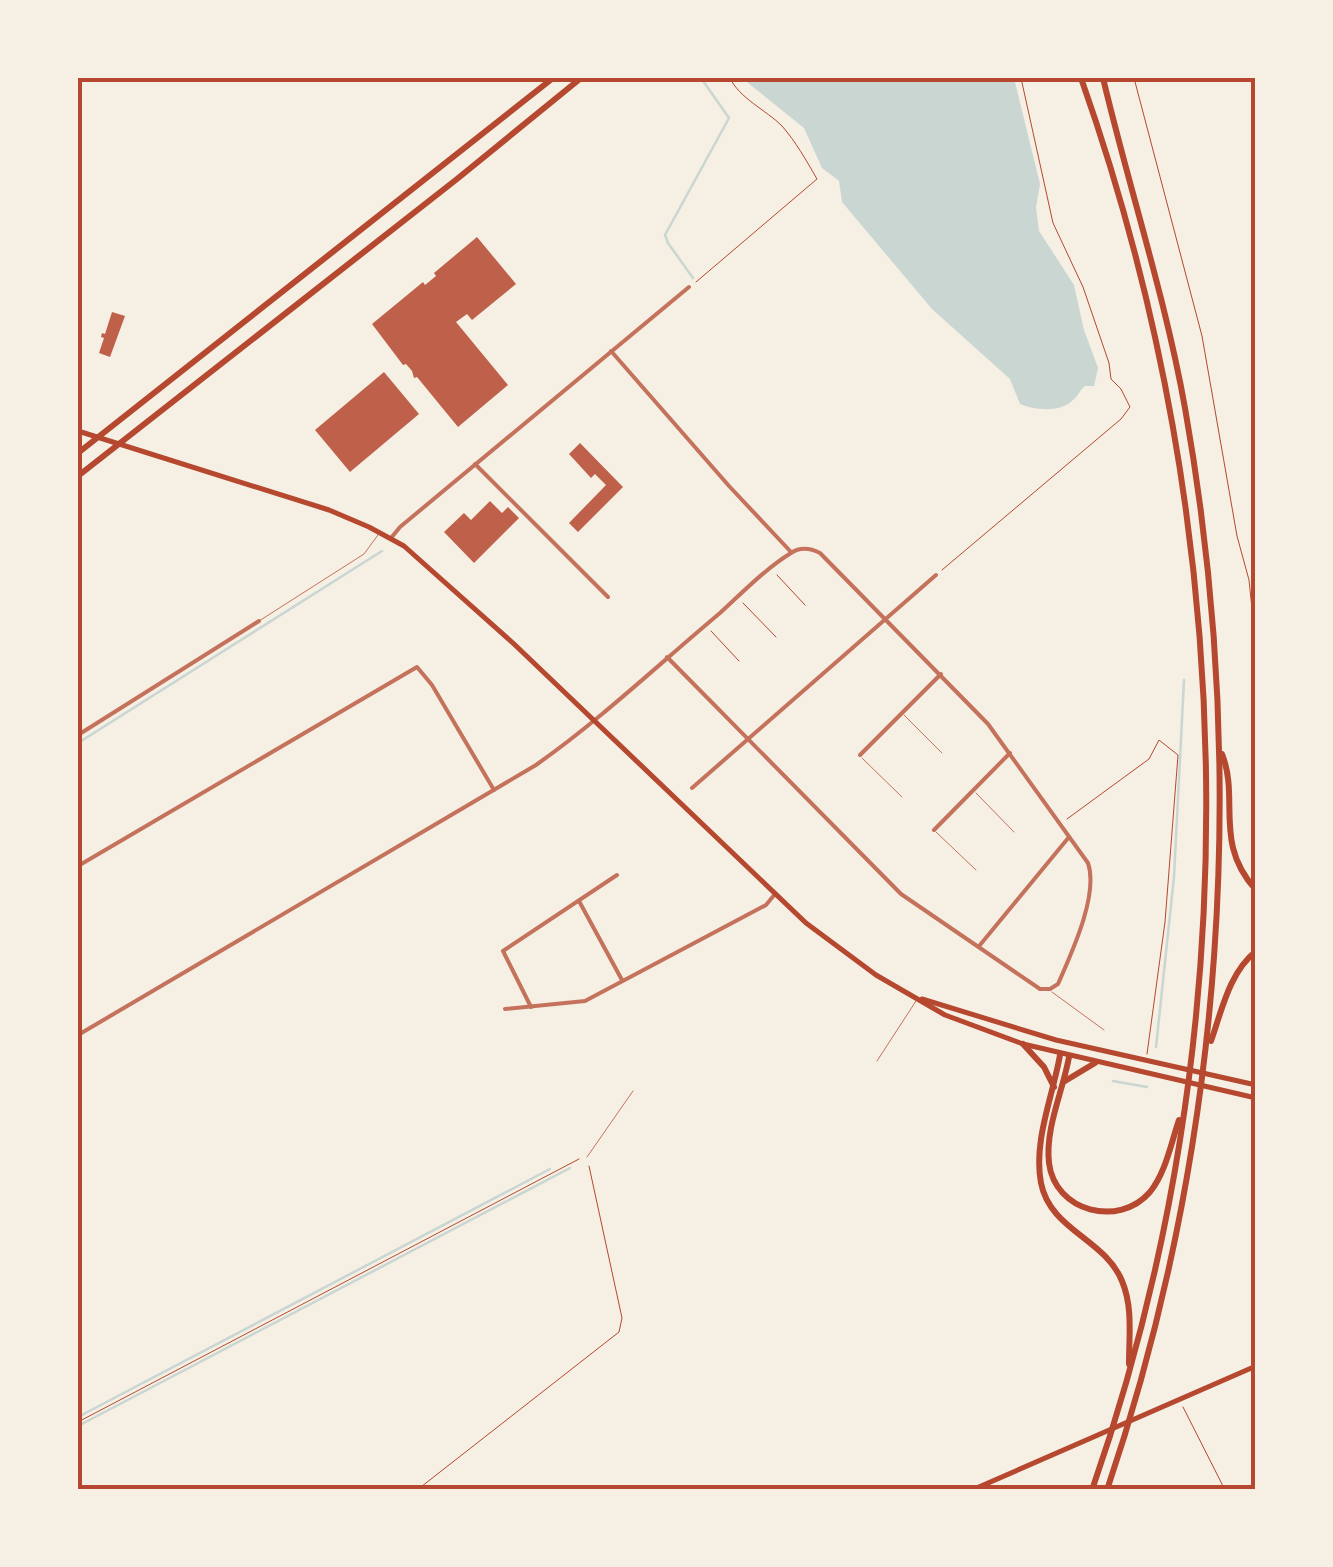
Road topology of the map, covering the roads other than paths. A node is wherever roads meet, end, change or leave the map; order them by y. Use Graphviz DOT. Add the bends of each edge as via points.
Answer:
graph roads {
  1 [pos="553,78"];
  2 [pos="581,78"];
  3 [pos="1081,78"];
  4 [pos="1103,78"];
  5 [pos="690,287"];
  6 [pos="611,350"];
  7 [pos="78,431"];
  8 [pos="78,453"];
  9 [pos="475,464"];
  10 [pos="78,476"];
  11 [pos="380,532"];
  12 [pos="391,538"];
  13 [pos="792,553"];
  14 [pos="936,575"];
  15 [pos="608,597"];
  16 [pos="887,619"];
  17 [pos="259,621"];
  18 [pos="667,657"];
  19 [pos="941,674"];
  20 [pos="902,713"];
  21 [pos="593,720"];
  22 [pos="78,735"];
  23 [pos="748,740"];
  24 [pos="1221,751"];
  25 [pos="942,753"];
  26 [pos="1010,754"];
  27 [pos="860,756"];
  28 [pos="692,788"];
  29 [pos="494,790"];
  30 [pos="974,790"];
  31 [pos="902,798"];
  32 [pos="934,830"];
  33 [pos="1014,832"];
  34 [pos="1069,837"];
  35 [pos="78,866"];
  36 [pos="976,870"];
  37 [pos="618,875"];
  38 [pos="1256,890"];
  39 [pos="776,894"];
  40 [pos="579,901"];
  41 [pos="979,946"];
  42 [pos="1256,951"];
  43 [pos="623,982"];
  44 [pos="1050,990"];
  45 [pos="918,998"];
  46 [pos="530,1007"];
  47 [pos="505,1009"];
  48 [pos="1104,1030"];
  49 [pos="78,1034"];
  50 [pos="1068,1043"];
  51 [pos="1023,1044"];
  52 [pos="1207,1051"];
  53 [pos="1060,1055"];
  54 [pos="1069,1057"];
  55 [pos="877,1061"];
  56 [pos="1095,1063"];
  57 [pos="1064,1082"];
  58 [pos="1256,1085"];
  59 [pos="1054,1087"];
  60 [pos="633,1091"];
  61 [pos="1256,1098"];
  62 [pos="1184,1105"];
  63 [pos="587,1157"];
  64 [pos="1256,1366"];
  65 [pos="1128,1375"];
  66 [pos="972,1490"];
  67 [pos="1092,1490"];
  68 [pos="1107,1490"];
  1 -- 8 [label="highway"];
  2 -- 10 [label="highway"];
  3 -- 62 [label="highway" via="1120,193 1162,362 1196,576 1207,780 1203,924"];
  4 -- 24 [label="highway" via="1185,405 1209,573"];
  5 -- 6 [label="street"];
  6 -- 9 [label="street"];
  6 -- 13 [label="street"];
  7 -- 11 [label="main road"];
  9 -- 12 [label="street"];
  9 -- 15 [label="street"];
  11 -- 12 [label="main road"];
  11 -- 17 [label="lane" via="364,554"];
  12 -- 21 [label="main road"];
  13 -- 16 [label="street" via="820,553"];
  13 -- 18 [label="street"];
  14 -- 16 [label="street"];
  16 -- 19 [label="street"];
  16 -- 23 [label="street"];
  17 -- 22 [label="street"];
  18 -- 21 [label="street"];
  18 -- 23 [label="street"];
  19 -- 20 [label="street"];
  19 -- 26 [label="street"];
  20 -- 25 [label="lane"];
  20 -- 27 [label="street"];
  21 -- 29 [label="street"];
  21 -- 39 [label="main road"];
  23 -- 28 [label="street"];
  23 -- 41 [label="street" via="902,894"];
  24 -- 38 [label="highway" via="1233,850"];
  24 -- 52 [label="highway"];
  26 -- 30 [label="street"];
  26 -- 34 [label="street"];
  27 -- 31 [label="lane"];
  29 -- 35 [label="street" via="417,668"];
  29 -- 49 [label="street"];
  30 -- 32 [label="street"];
  30 -- 33 [label="lane"];
  32 -- 36 [label="lane"];
  34 -- 41 [label="street"];
  34 -- 44 [label="street" via="1090,869 1089,888 1075,943"];
  37 -- 40 [label="street"];
  39 -- 43 [label="street"];
  39 -- 45 [label="main road" via="839,950"];
  40 -- 43 [label="street"];
  40 -- 46 [label="street" via="503,952"];
  41 -- 44 [label="street"];
  42 -- 52 [label="highway" via="1232,981"];
  43 -- 46 [label="street" via="579,1004"];
  44 -- 48 [label="lane"];
  45 -- 50 [label="main road"];
  45 -- 51 [label="main road" via="945,1016"];
  45 -- 55 [label="lane"];
  46 -- 47 [label="street"];
  50 -- 53 [label="main road"];
  50 -- 54 [label="main road"];
  50 -- 58 [label="main road"];
  51 -- 53 [label="main road"];
  51 -- 59 [label="highway"];
  52 -- 68 [label="highway" via="1175,1242"];
  53 -- 54 [label="main road"];
  53 -- 59 [label="highway"];
  54 -- 56 [label="main road"];
  54 -- 57 [label="highway"];
  56 -- 57 [label="highway"];
  56 -- 61 [label="main road"];
  57 -- 62 [label="highway" via="1049,1164 1062,1193 1090,1210 1121,1210 1150,1190"];
  59 -- 65 [label="highway" via="1042,1135 1042,1188 1050,1208 1122,1278 1129,1300"];
  60 -- 63 [label="lane"];
  62 -- 65 [label="highway" via="1162,1238"];
  64 -- 66 [label="main road"];
  65 -- 67 [label="highway"];
}
